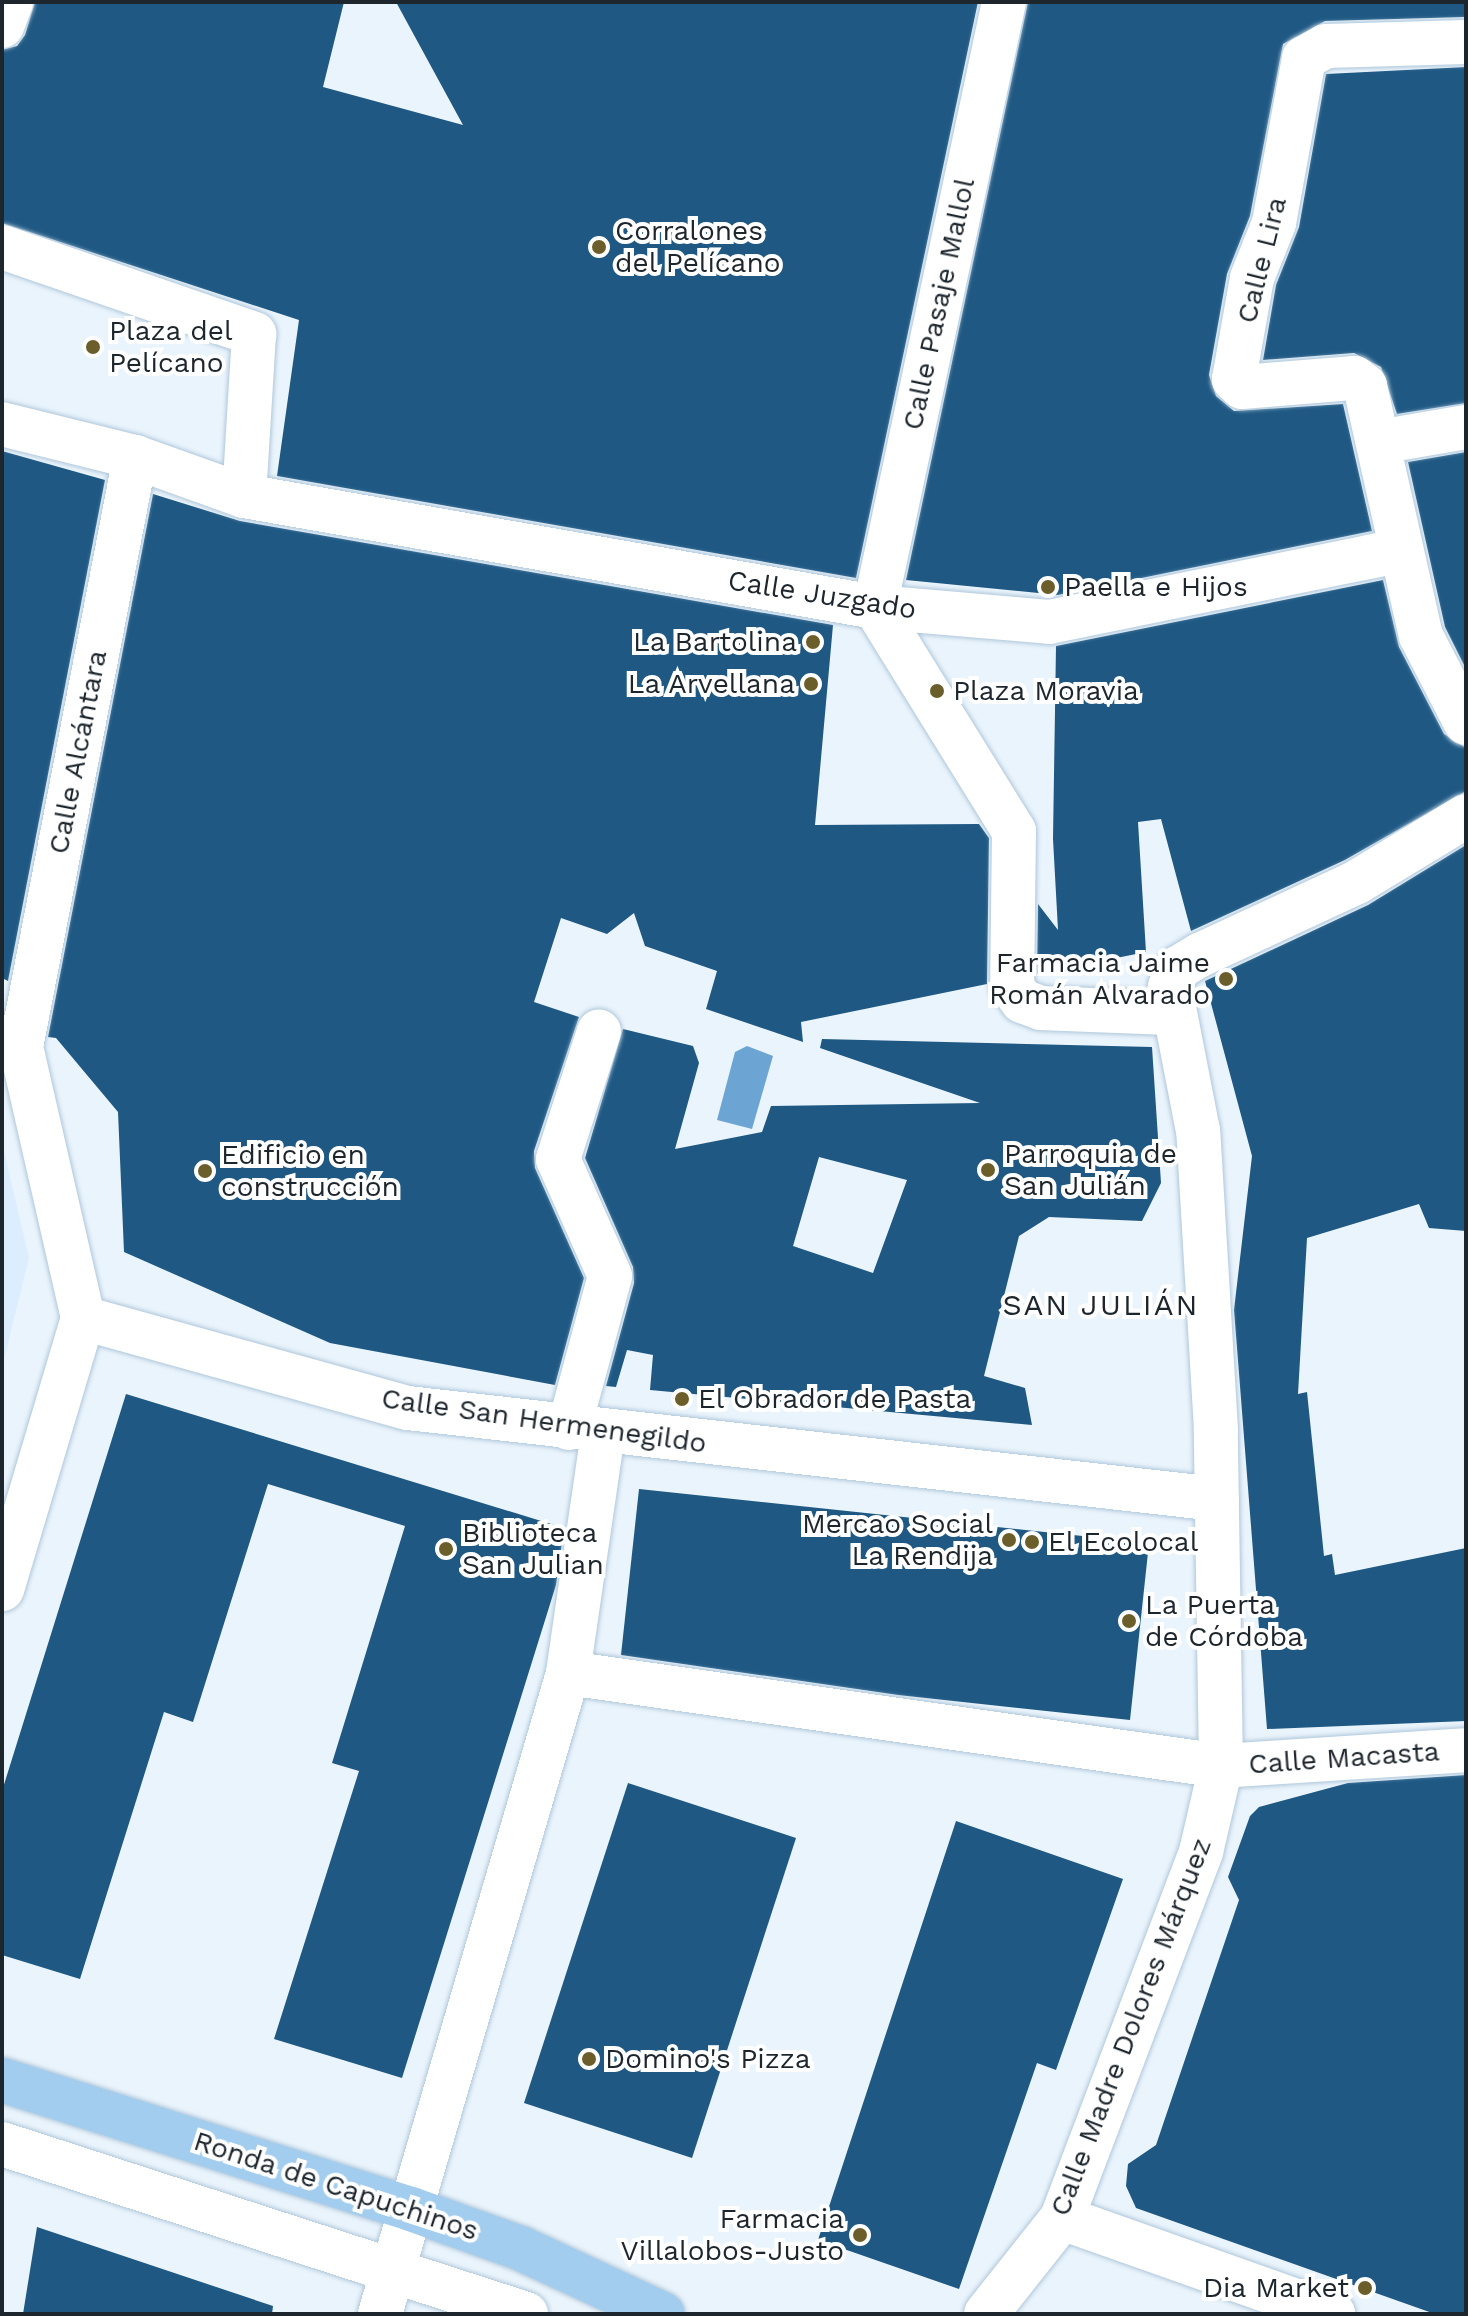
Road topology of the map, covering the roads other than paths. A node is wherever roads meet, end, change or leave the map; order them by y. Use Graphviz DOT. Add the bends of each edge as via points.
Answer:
graph roads {
  1 [pos="11,2"];
  2 [pos="1004,2"];
  3 [pos="2,26"];
  4 [pos="1466,42"];
  5 [pos="2,247"];
  6 [pos="2,424"];
  7 [pos="1466,427"];
  8 [pos="1379,442"];
  9 [pos="135,457"];
  10 [pos="244,496"];
  11 [pos="1399,551"];
  12 [pos="875,607"];
  13 [pos="1466,723"];
  14 [pos="1466,816"];
  15 [pos="1174,1013"];
  16 [pos="599,1031"];
  17 [pos="12,1042"];
  18 [pos="83,1318"];
  19 [pos="586,1431"];
  20 [pos="1217,1499"];
  21 [pos="2,1589"];
  22 [pos="568,1673"];
  23 [pos="1466,1750"];
  24 [pos="1221,1766"];
  25 [pos="2,2080"];
  26 [pos="2,2144"];
  27 [pos="411,2209"];
  28 [pos="1062,2218"];
  29 [pos="393,2270"];
  30 [pos="380,2314"];
  31 [pos="526,2314"];
  32 [pos="662,2314"];
  33 [pos="986,2314"];
  34 [pos="1333,2314"];
  1 -- 3 [label="street"];
  2 -- 12 [label="street, Calle Pasaje Mallol"];
  4 -- 8 [label="street, Calle Lira" via="1312,49 1304,58 1274,223 1252,278 1234,379 1242,387 1355,378 1365,386"];
  5 -- 10 [label="street" via="254,334"];
  6 -- 9 [label="street"];
  7 -- 8 [label="street"];
  8 -- 11 [label="street, Calle Lira"];
  9 -- 10 [label="street"];
  9 -- 17 [label="street, Calle Alcántara"];
  10 -- 12 [label="street, Calle Juzgado"];
  11 -- 12 [label="street, Calle Juzgado" via="1049,622"];
  11 -- 13 [label="street, Calle Lira" via="1421,636"];
  12 -- 15 [label="street" via="1014,831 1012,987 1022,1001 1041,1008"];
  14 -- 15 [label="street, Calle Madre Dolores Márquez" via="1357,882 1178,968 1170,987"];
  15 -- 20 [label="street, Calle Madre Dolores Márquez" via="1198,1131"];
  16 -- 19 [label="street" via="558,1159 610,1276"];
  17 -- 18 [label="street"];
  18 -- 19 [label="street, Calle San Hermenegildo" via="408,1408"];
  18 -- 21 [label="street"];
  19 -- 20 [label="street, Calle San Hermenegildo"];
  19 -- 22 [label="street"];
  20 -- 24 [label="street, Calle Madre Dolores Márquez"];
  22 -- 24 [label="street, Calle Macasta"];
  22 -- 27 [label="street"];
  23 -- 24 [label="street, Calle Macasta"];
  24 -- 28 [label="street, Calle Madre Dolores Márquez" via="1201,1852"];
  25 -- 27 [label="main road, Ronda de Capuchinos"];
  26 -- 29 [label="street"];
  27 -- 29 [label="street"];
  27 -- 32 [label="main road, Ronda de Capuchinos" via="520,2248"];
  28 -- 33 [label="street, Calle Madre Dolores Márquez"];
  28 -- 34 [label="street"];
  29 -- 30 [label="street"];
  29 -- 31 [label="street"];
}
